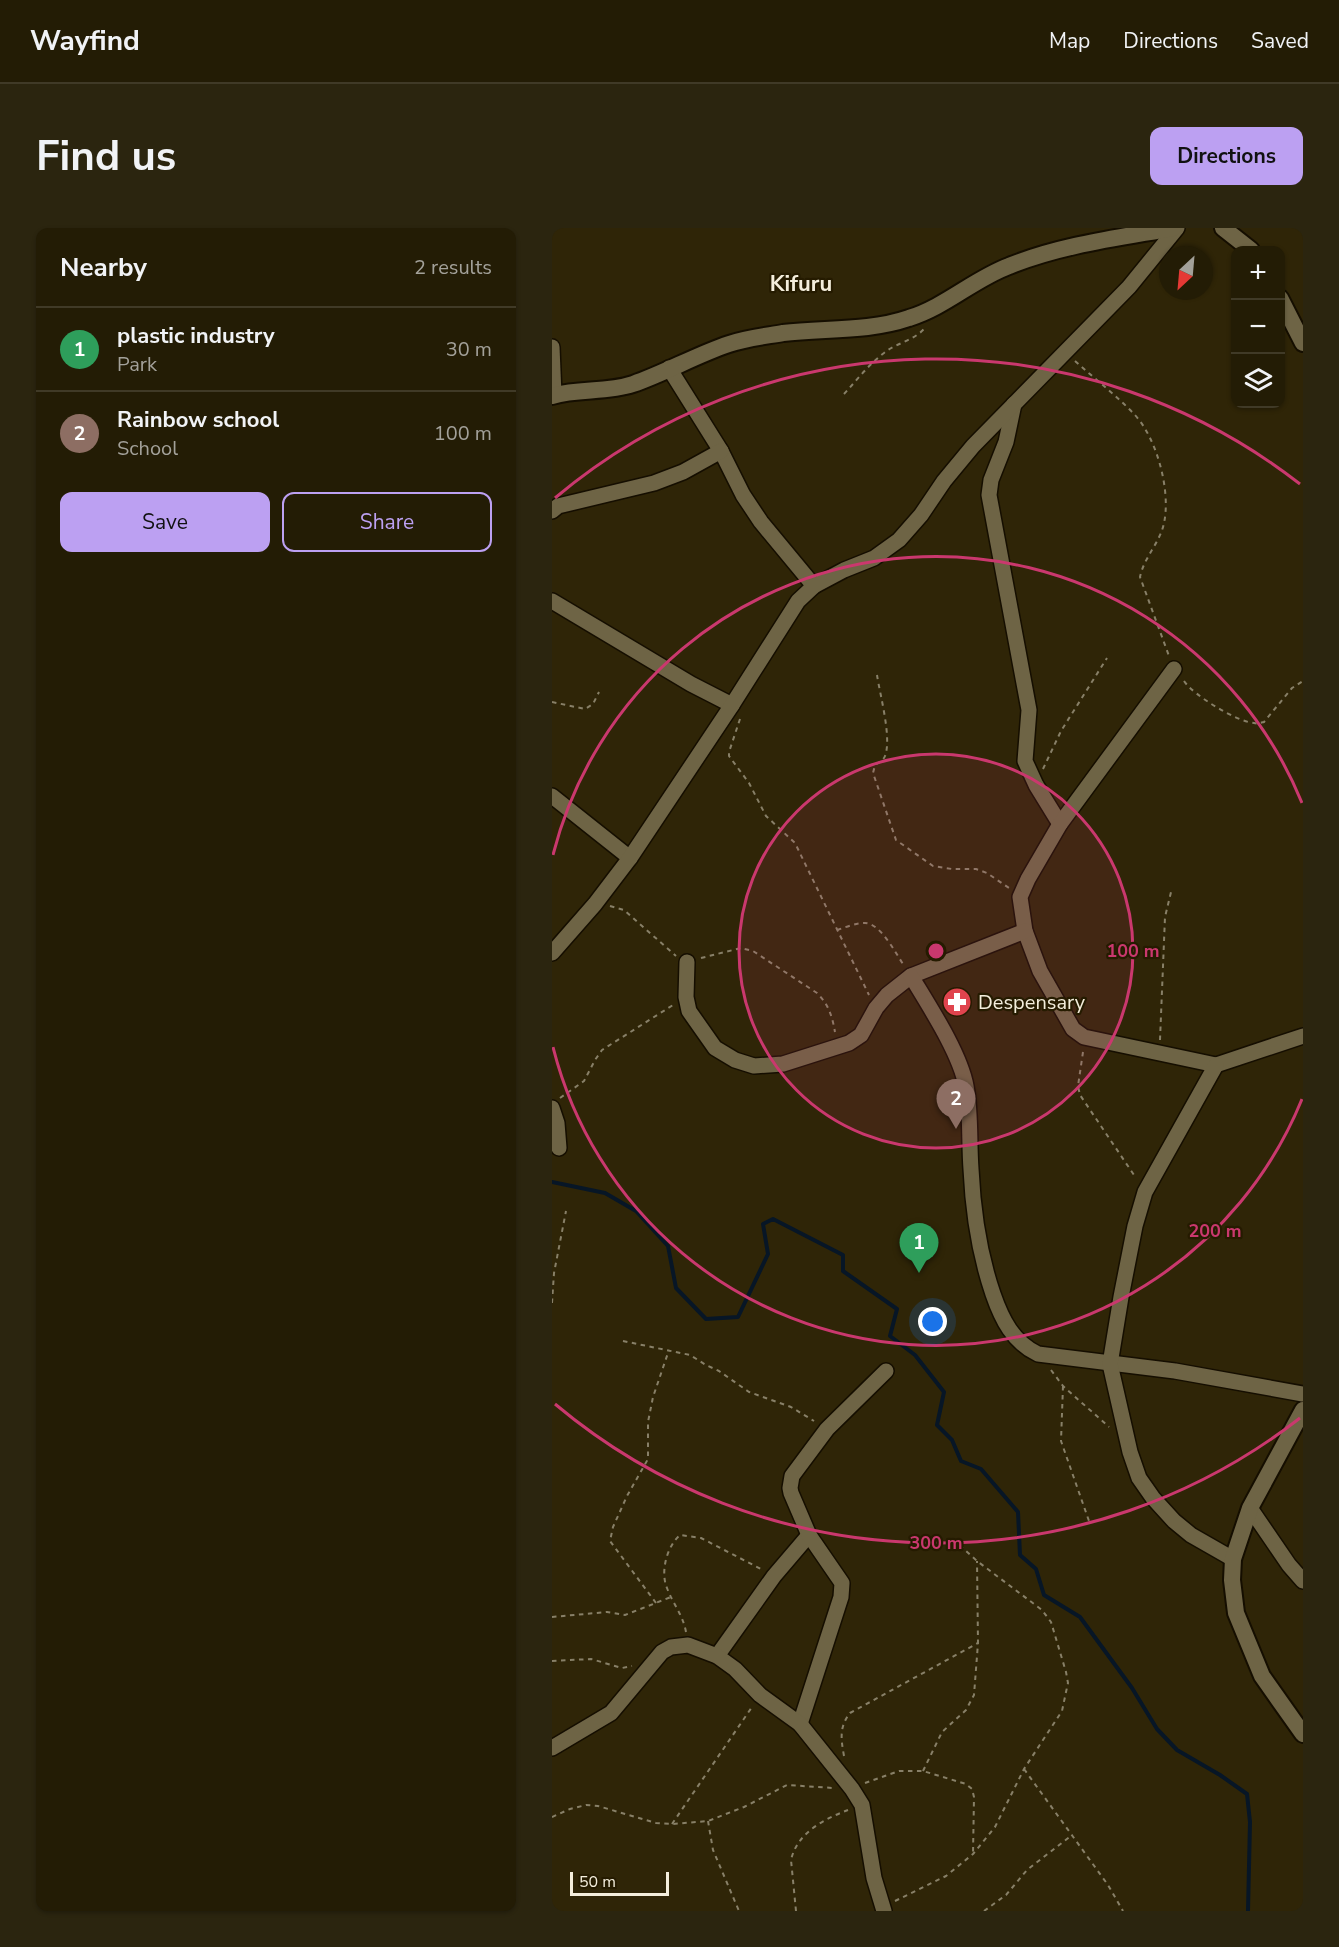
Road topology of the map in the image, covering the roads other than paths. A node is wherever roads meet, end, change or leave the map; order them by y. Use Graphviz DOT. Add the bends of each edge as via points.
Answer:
graph roads {
  1 [pos="1174,228"];
  2 [pos="1224,228"];
  3 [pos="1246,246"];
  4 [pos="1282,300"];
  5 [pos="1303,343"];
  6 [pos="552,347"];
  7 [pos="669,368"];
  8 [pos="553,395"];
  9 [pos="1014,404"];
  10 [pos="721,451"];
  11 [pos="552,511"];
  12 [pos="814,586"];
  13 [pos="552,601"];
  14 [pos="1174,669"];
  15 [pos="737,711"];
  16 [pos="552,796"];
  17 [pos="1060,824"];
  18 [pos="630,858"];
  19 [pos="1025,931"];
  20 [pos="552,953"];
  21 [pos="687,962"];
  22 [pos="911,976"];
  23 [pos="1303,1036"];
  24 [pos="1216,1065"];
  25 [pos="552,1108"];
  26 [pos="559,1148"];
  27 [pos="1110,1364"];
  28 [pos="886,1371"];
  29 [pos="1303,1394"];
  30 [pos="1303,1410"];
  31 [pos="1250,1508"];
  32 [pos="809,1535"];
  33 [pos="1233,1559"];
  34 [pos="1303,1581"];
  35 [pos="717,1656"];
  36 [pos="800,1724"];
  37 [pos="1303,1734"];
  38 [pos="552,1748"];
  39 [pos="883,1909"];
  1 -- 7 [label="street" via="1053,250 1006,267 908,319 731,343"];
  1 -- 9 [label="street" via="1129,287"];
  2 -- 3 [label="street"];
  4 -- 5 [label="street"];
  6 -- 8 [label="street"];
  7 -- 8 [label="street" via="633,384"];
  7 -- 10 [label="street"];
  9 -- 12 [label="street" via="966,454 899,540 874,558"];
  9 -- 17 [label="street" via="989,495 1029,710 1025,760"];
  10 -- 11 [label="street" via="654,483 558,506"];
  10 -- 12 [label="street" via="761,522"];
  12 -- 15 [label="street" via="784,622"];
  13 -- 15 [label="street"];
  14 -- 17 [label="street"];
  15 -- 18 [label="street"];
  16 -- 18 [label="street"];
  17 -- 19 [label="street" via="1020,897"];
  18 -- 20 [label="street"];
  19 -- 22 [label="street"];
  19 -- 24 [label="street" via="1040,971 1073,1029 1084,1037"];
  21 -- 22 [label="street" via="686,997 700,1029 716,1048 754,1066 783,1064 849,1043 861,1035 887,995"];
  22 -- 27 [label="street" via="965,1081 974,1219 1000,1313 1025,1348 1038,1354"];
  23 -- 24 [label="street"];
  24 -- 27 [label="street" via="1145,1192 1135,1226"];
  25 -- 26 [label="street"];
  27 -- 29 [label="street" via="1175,1371"];
  27 -- 33 [label="street" via="1139,1478 1173,1521"];
  28 -- 32 [label="street" via="827,1429 792,1476 791,1493"];
  30 -- 31 [label="street"];
  31 -- 33 [label="street"];
  31 -- 34 [label="street"];
  32 -- 35 [label="street" via="774,1575"];
  32 -- 36 [label="street" via="842,1583 842,1590"];
  33 -- 37 [label="street" via="1236,1613 1262,1676"];
  35 -- 36 [label="street"];
  35 -- 38 [label="street" via="688,1645 662,1652 611,1713"];
  36 -- 39 [label="street" via="862,1805"];
}
